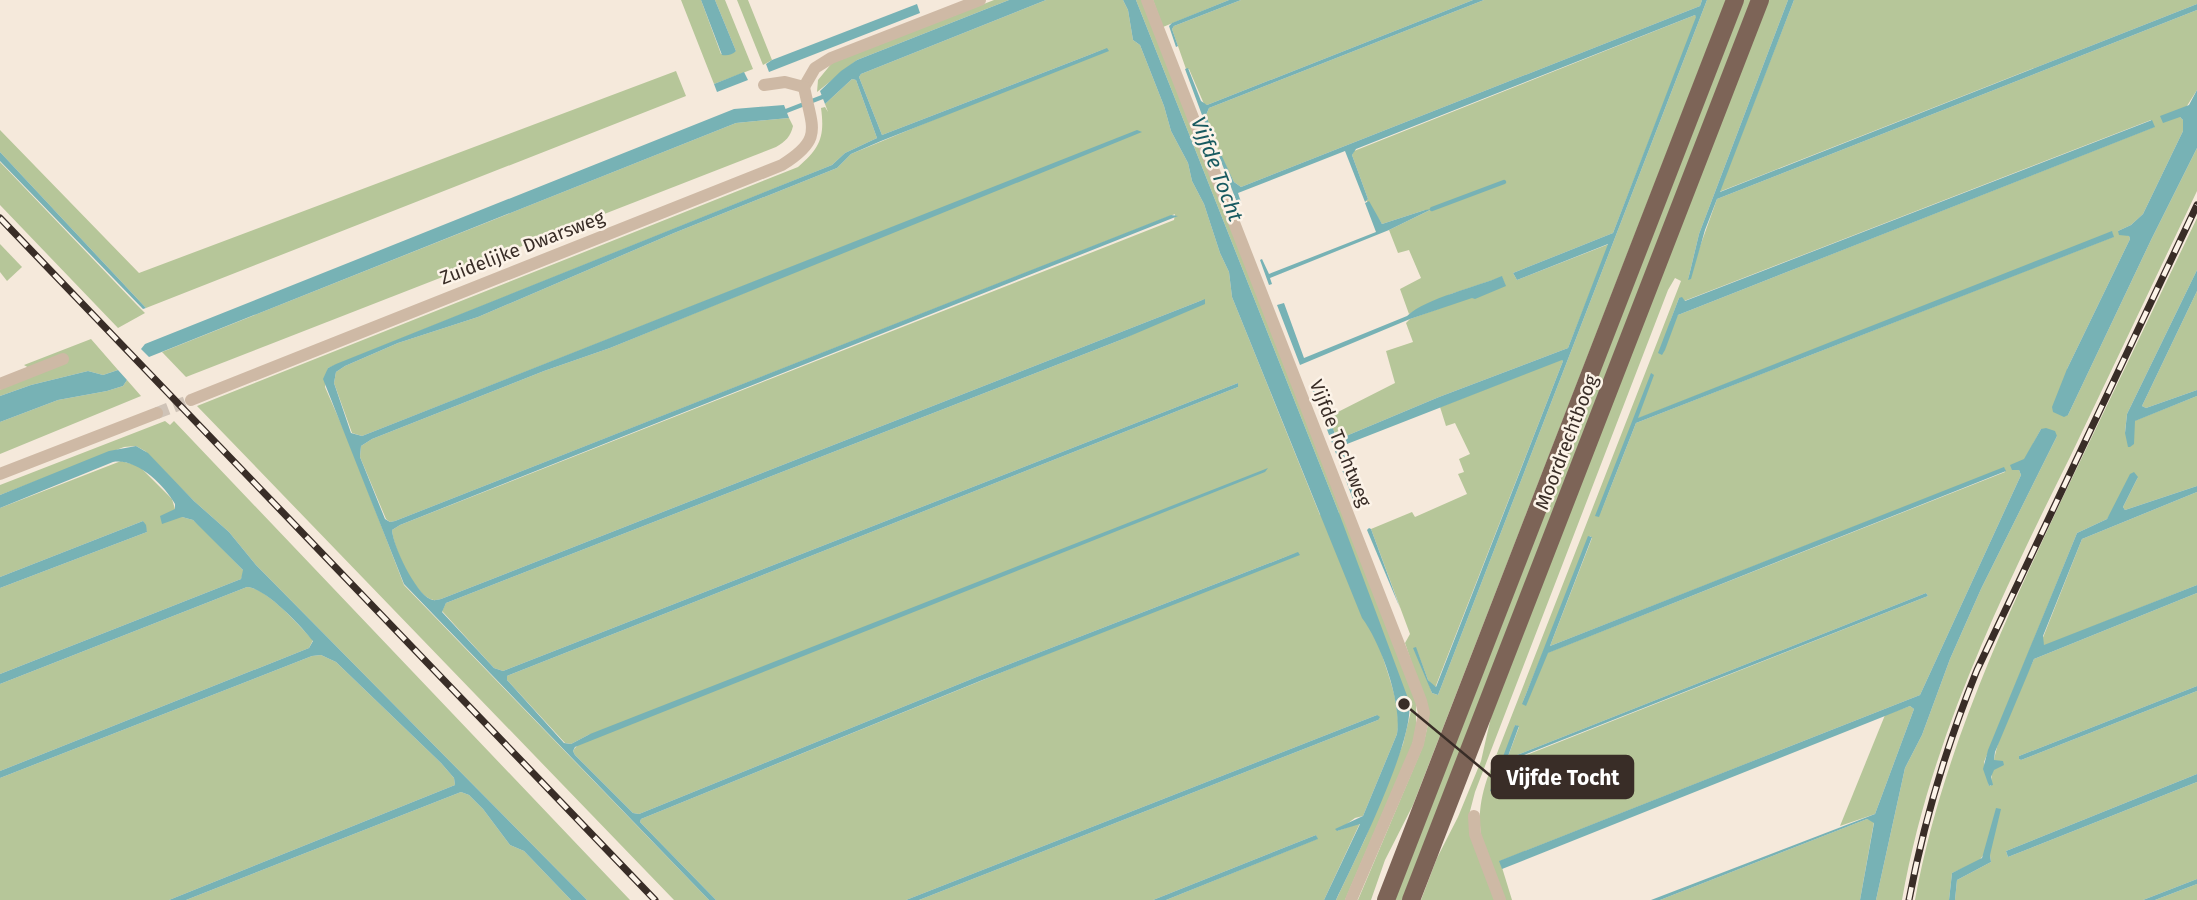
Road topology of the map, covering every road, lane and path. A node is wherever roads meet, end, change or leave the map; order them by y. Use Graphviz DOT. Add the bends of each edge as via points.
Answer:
graph roads {
  1 [pos="980,0"];
  2 [pos="1147,0"];
  3 [pos="1735,0"];
  4 [pos="1760,0"];
  5 [pos="764,85"];
  6 [pos="805,92"];
  7 [pos="63,359"];
  8 [pos="0,384"];
  9 [pos="191,400"];
  10 [pos="157,413"];
  11 [pos="0,474"];
  12 [pos="1474,816"];
  13 [pos="1351,900"];
  14 [pos="1386,900"];
  15 [pos="1411,900"];
  16 [pos="1500,900"];
  1 -- 6 [label="street" via="831,58 815,68"];
  2 -- 13 [label="street, Vijfde Tochtweg" via="1424,713 1418,744"];
  3 -- 14 [label="main road, Moordrechtboog"];
  4 -- 15 [label="main road, Moordrechtboog"];
  5 -- 6 [label="street" via="785,82"];
  6 -- 9 [label="street, Zuidelijke Dwarsweg" via="814,126 806,147 782,165"];
  7 -- 8 [label="street"];
  10 -- 11 [label="street"];
  12 -- 16 [label="street" via="1475,834"];
}
